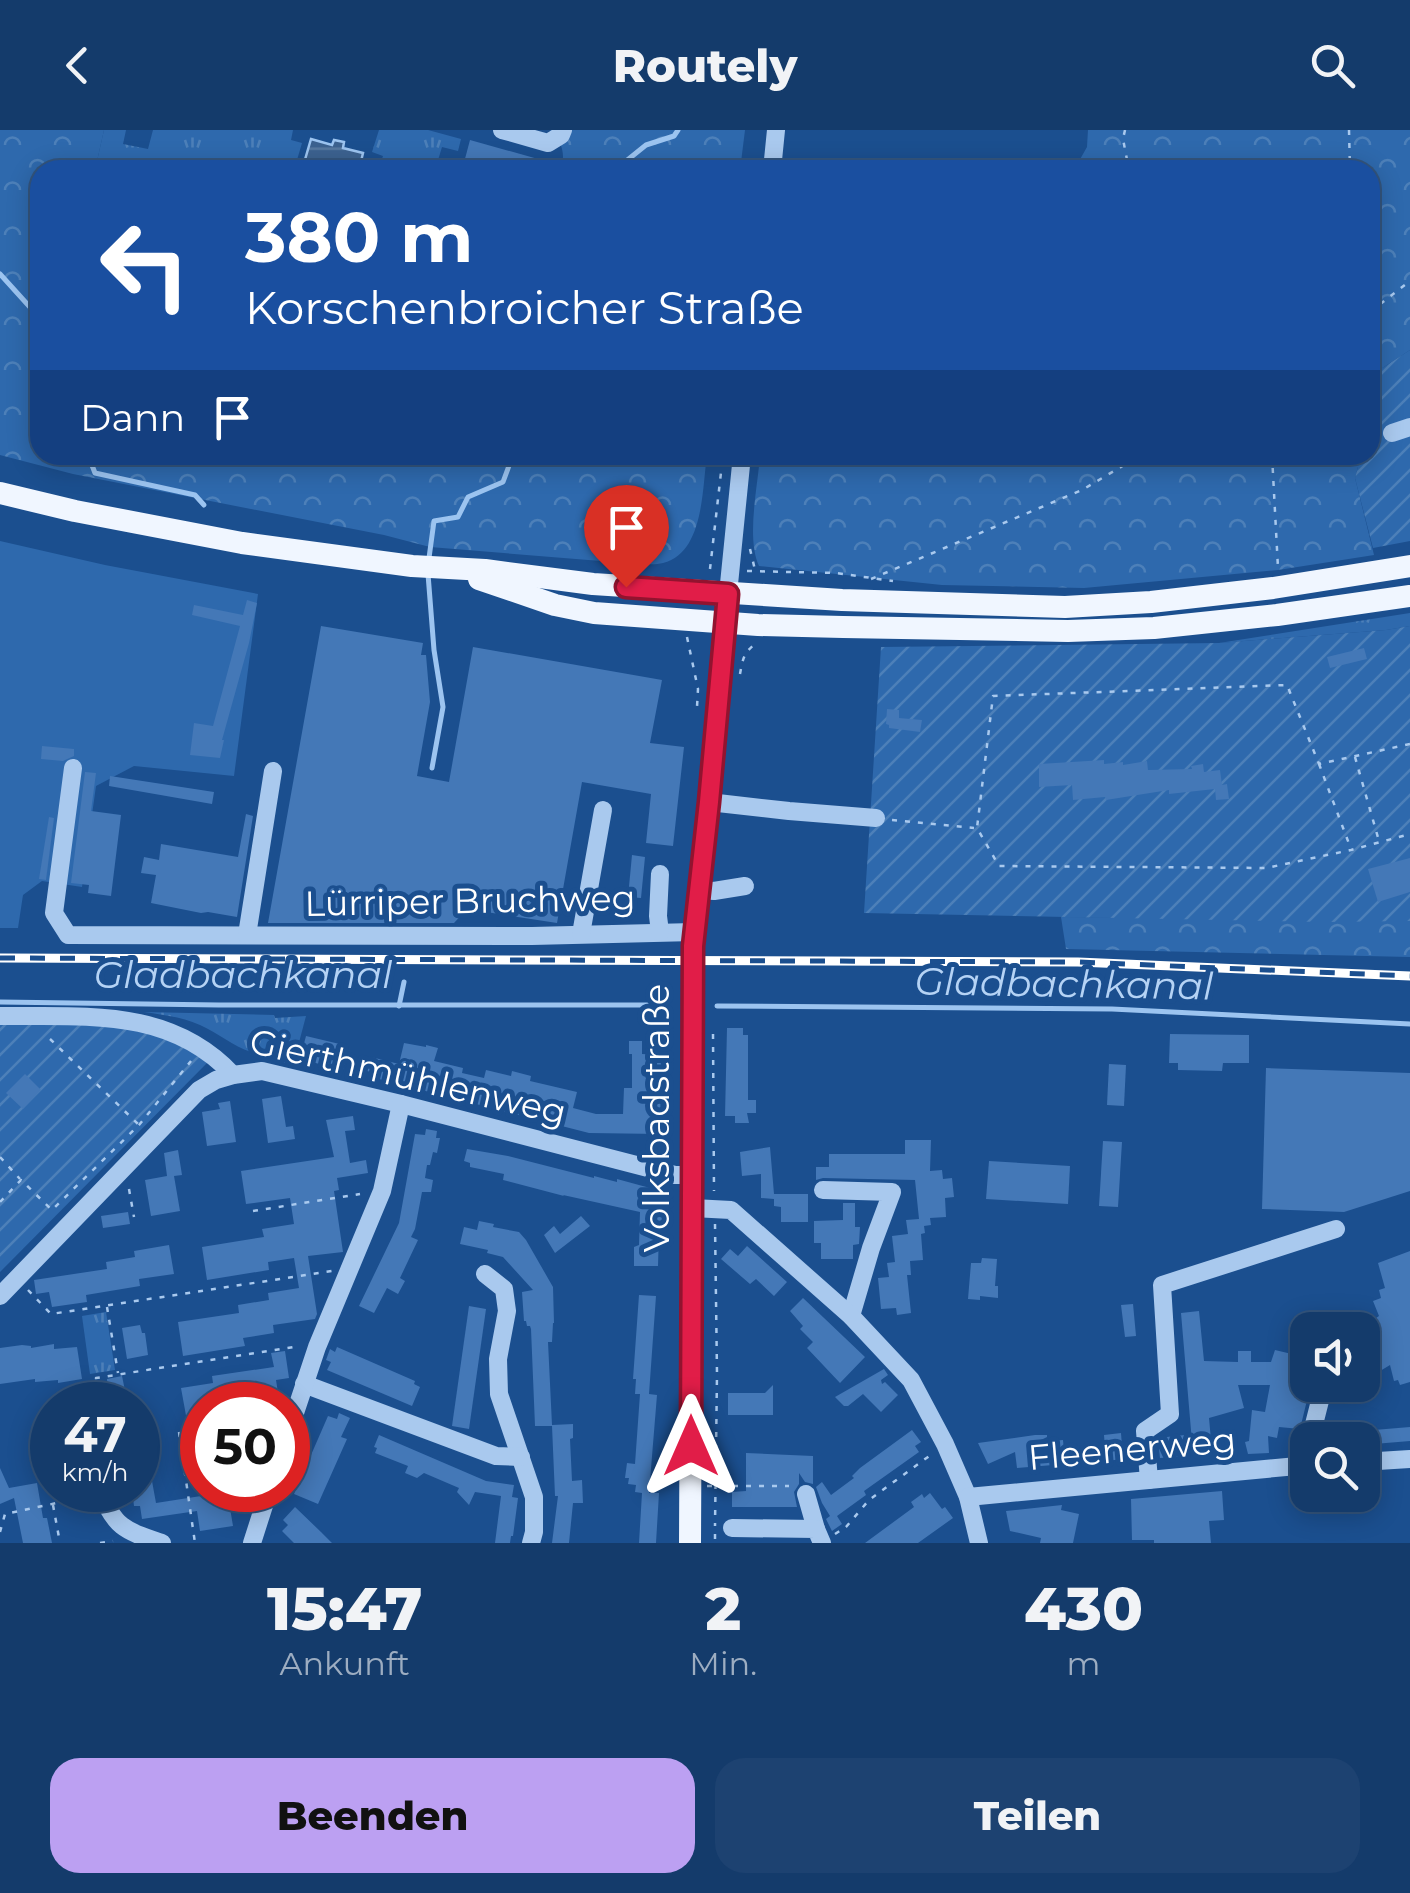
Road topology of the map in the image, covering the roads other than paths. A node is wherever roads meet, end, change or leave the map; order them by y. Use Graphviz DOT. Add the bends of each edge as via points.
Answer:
graph roads {
  1 [pos="502,130"];
  2 [pos="563,130"];
  3 [pos="776,130"];
  4 [pos="773,160"];
  5 [pos="741,465"];
  6 [pos="0,494"];
  7 [pos="1410,566"];
  8 [pos="442,569"];
  9 [pos="728,594"];
  10 [pos="1410,596"];
  11 [pos="724,622"];
  12 [pos="73,768"];
  13 [pos="273,771"];
  14 [pos="709,802"];
  15 [pos="602,810"];
  16 [pos="876,818"];
  17 [pos="660,874"];
  18 [pos="745,886"];
  19 [pos="700,890"];
  20 [pos="660,932"];
  21 [pos="694,932"];
  22 [pos="580,934"];
  23 [pos="247,935"];
  24 [pos="0,1016"];
  25 [pos="233,1075"];
  26 [pos="401,1104"];
  27 [pos="693,1175"];
  28 [pos="823,1190"];
  29 [pos="703,1209"];
  30 [pos="1336,1229"];
  31 [pos="485,1274"];
  32 [pos="0,1296"];
  33 [pos="852,1316"];
  34 [pos="305,1382"];
  35 [pos="310,1386"];
  36 [pos="521,1457"];
  37 [pos="1410,1459"];
  38 [pos="1380,1461"];
  39 [pos="1290,1462"];
  40 [pos="1150,1480"];
  41 [pos="806,1494"];
  42 [pos="968,1497"];
  43 [pos="110,1512"];
  44 [pos="262,1512"];
  45 [pos="732,1528"];
  46 [pos="820,1538"];
  47 [pos="162,1543"];
  48 [pos="252,1543"];
  49 [pos="531,1543"];
  50 [pos="690,1543"];
  51 [pos="978,1543"];
  1 -- 2 [label="street" via="548,143"];
  3 -- 4 [label="street"];
  5 -- 9 [label="street, Volksbadstraße"];
  6 -- 8 [label="main road" via="242,543"];
  7 -- 9 [label="main road" via="1272,588 1065,607"];
  8 -- 9 [label="main road"];
  8 -- 11 [label="main road" via="594,613"];
  9 -- 11 [label="main road, Volksbadstraße"];
  10 -- 11 [label="main road" via="1278,616 1068,632"];
  11 -- 14 [label="main road, Volksbadstraße"];
  12 -- 23 [label="street, Lürriper Bruchweg" via="54,913 68,935"];
  13 -- 23 [label="street, Lürriper Bruchweg"];
  14 -- 16 [label="street"];
  14 -- 19 [label="main road, Volksbadstraße"];
  15 -- 22 [label="street"];
  17 -- 20 [label="street"];
  18 -- 19 [label="street"];
  19 -- 21 [label="main road, Volksbadstraße"];
  20 -- 21 [label="street, Lürriper Bruchweg"];
  20 -- 22 [label="street, Lürriper Bruchweg"];
  21 -- 27 [label="main road, Volksbadstraße"];
  22 -- 23 [label="street, Lürriper Bruchweg"];
  24 -- 25 [label="street, Gierthmühlenweg" via="140,1022 185,1036"];
  25 -- 26 [label="street, Gierthmühlenweg" via="262,1071"];
  25 -- 32 [label="street" via="199,1090"];
  26 -- 27 [label="street, Gierthmühlenweg"];
  26 -- 34 [label="street" via="382,1190"];
  27 -- 29 [label="main road, Volksbadstraße"];
  28 -- 33 [label="street" via="892,1192"];
  29 -- 33 [label="street" via="731,1210"];
  29 -- 50 [label="main road, Volksbadstraße"];
  30 -- 40 [label="street" via="1162,1285 1170,1414 1145,1432"];
  31 -- 36 [label="street" via="504,1290 500,1394"];
  33 -- 42 [label="street" via="911,1380"];
  35 -- 36 [label="street" via="496,1456"];
  36 -- 49 [label="street" via="534,1496"];
  37 -- 38 [label="street"];
  39 -- 40 [label="street, Fleenerweg"];
  40 -- 42 [label="street, Fleenerweg"];
  41 -- 46 [label="street"];
  42 -- 51 [label="street"];
  43 -- 47 [label="street" via="127,1532"];
  44 -- 48 [label="street"];
  45 -- 46 [label="street"];
}
